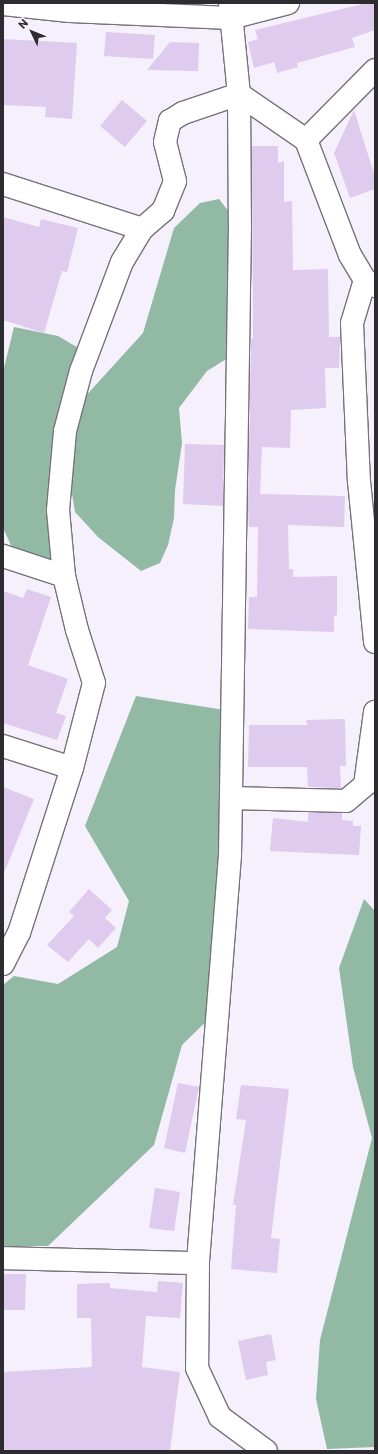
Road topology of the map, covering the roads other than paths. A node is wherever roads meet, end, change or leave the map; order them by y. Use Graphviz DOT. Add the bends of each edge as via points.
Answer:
graph roads {
  1 [pos="288,3"];
  2 [pos="3,4"];
  3 [pos="70,7"];
  4 [pos="230,10"];
  5 [pos="375,70"];
  6 [pos="239,94"];
  7 [pos="306,140"];
  8 [pos="3,184"];
  9 [pos="142,228"];
  10 [pos="370,283"];
  11 [pos="3,556"];
  12 [pos="64,576"];
  13 [pos="375,642"];
  14 [pos="375,712"];
  15 [pos="3,746"];
  16 [pos="72,768"];
  17 [pos="231,798"];
  18 [pos="11,930"];
  19 [pos="3,964"];
  20 [pos="3,1258"];
  21 [pos="198,1263"];
  22 [pos="266,1451"];
  1 -- 4 [label="street"];
  2 -- 3 [label="street"];
  3 -- 4 [label="street"];
  4 -- 6 [label="street"];
  5 -- 7 [label="street"];
  6 -- 7 [label="street"];
  6 -- 9 [label="street" via="184,113 170,121 165,142 175,181 163,211"];
  6 -- 17 [label="street" via="240,226"];
  7 -- 10 [label="street" via="350,255"];
  8 -- 9 [label="street"];
  9 -- 12 [label="street" via="122,262 87,353 65,431 58,510"];
  10 -- 13 [label="street" via="352,323 359,481"];
  11 -- 12 [label="street"];
  12 -- 16 [label="street" via="77,630 94,683"];
  14 -- 17 [label="street" via="365,785 346,801"];
  15 -- 16 [label="street"];
  16 -- 18 [label="street"];
  17 -- 21 [label="street" via="230,855"];
  18 -- 19 [label="street"];
  20 -- 21 [label="street"];
  21 -- 22 [label="street" via="197,1368 220,1417"];
}
